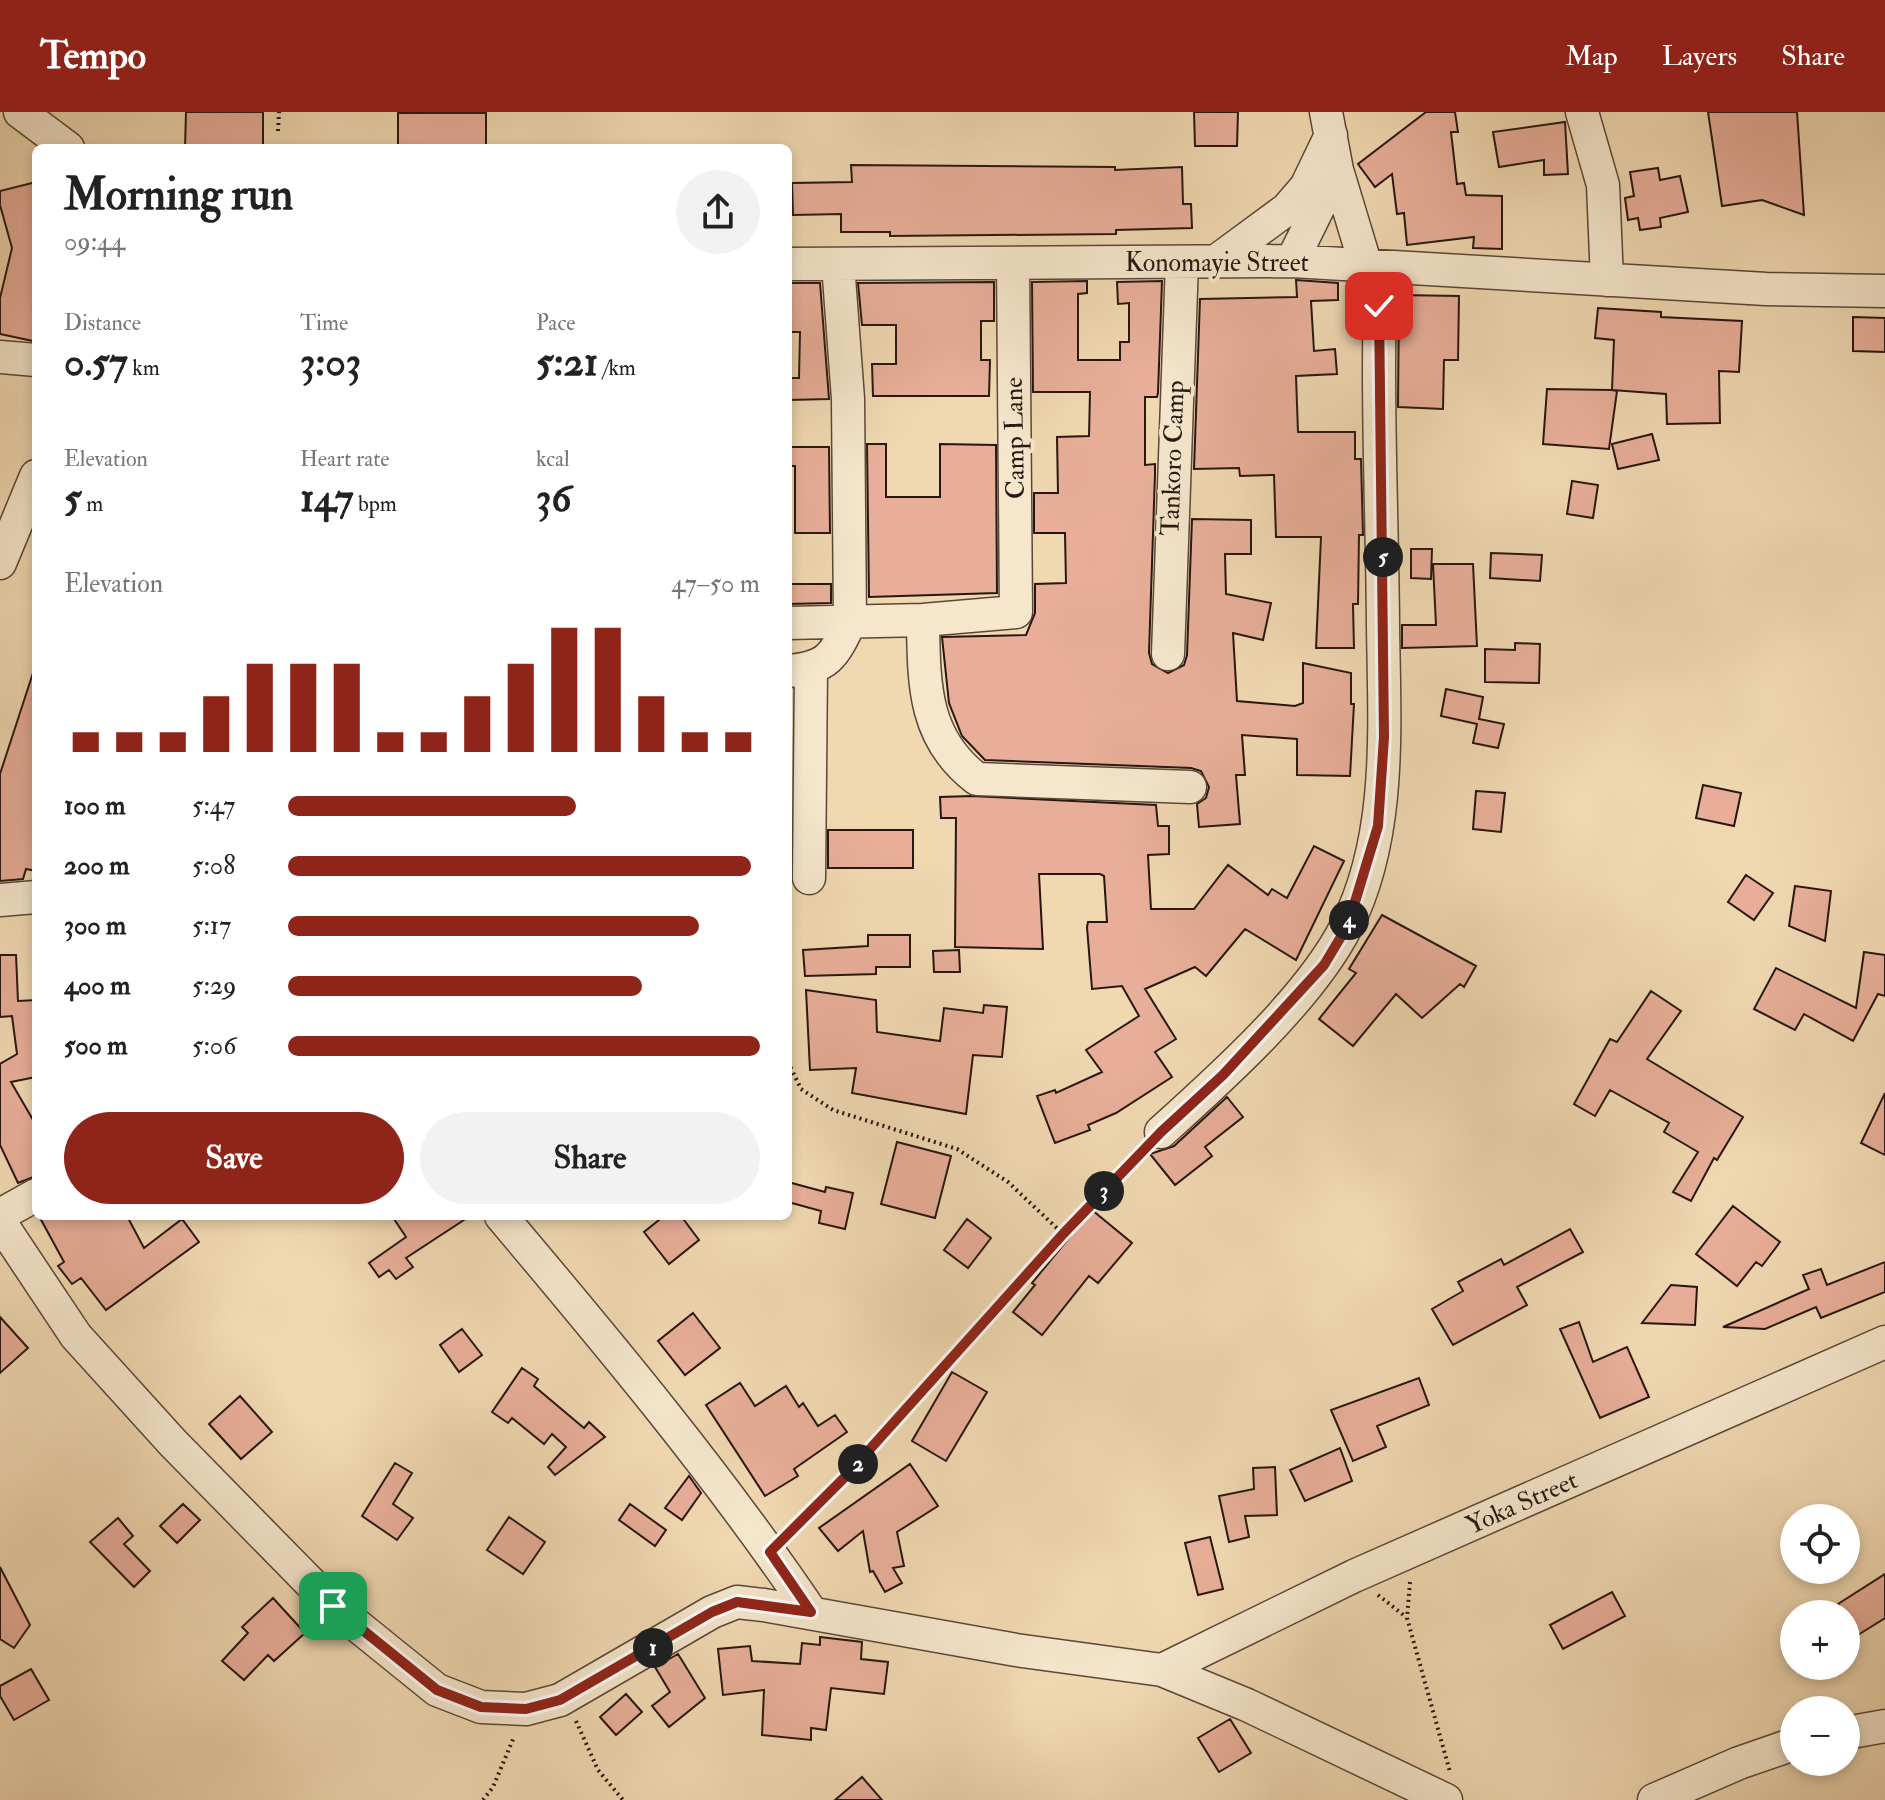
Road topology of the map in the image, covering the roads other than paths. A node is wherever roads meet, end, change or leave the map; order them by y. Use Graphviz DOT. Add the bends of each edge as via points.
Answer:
graph roads {
  1 [pos="20,112"];
  2 [pos="1582,112"];
  3 [pos="1328,124"];
  4 [pos="55,143"];
  5 [pos="1337,170"];
  6 [pos="1292,261"];
  7 [pos="1182,262"];
  8 [pos="1215,262"];
  9 [pos="1013,263"];
  10 [pos="792,264"];
  11 [pos="838,264"];
  12 [pos="1374,267"];
  13 [pos="1607,280"];
  14 [pos="1885,291"];
  15 [pos="0,357"];
  16 [pos="32,360"];
  17 [pos="32,486"];
  18 [pos="0,563"];
  19 [pos="923,620"];
  20 [pos="850,622"];
  21 [pos="792,623"];
  22 [pos="1168,654"];
  23 [pos="799,670"];
  24 [pos="1190,787"];
  25 [pos="809,878"];
  26 [pos="32,897"];
  27 [pos="0,900"];
  28 [pos="1161,1132"];
  29 [pos="32,1197"];
  30 [pos="0,1215"];
  31 [pos="504,1220"];
  32 [pos="0,1222"];
  33 [pos="1885,1342"];
  34 [pos="811,1612"];
  35 [pos="1162,1670"];
  36 [pos="1885,1726"];
  37 [pos="1860,1730"];
  38 [pos="1780,1749"];
  39 [pos="1450,1792"];
  40 [pos="1654,1800"];
  1 -- 4 [label="street"];
  2 -- 13 [label="street" via="1603,185"];
  3 -- 5 [label="street"];
  3 -- 8 [label="street" via="1306,187 1287,209"];
  5 -- 6 [label="street"];
  5 -- 12 [label="street"];
  6 -- 8 [label="street, Konomayie Street"];
  6 -- 12 [label="street, Konomayie Street"];
  7 -- 8 [label="street, Konomayie Street"];
  7 -- 9 [label="street, Konomayie Street"];
  7 -- 22 [label="street, Tankoro Camp"];
  9 -- 11 [label="street, Konomayie Street"];
  9 -- 19 [label="street, Camp Lane" via="1016,612"];
  10 -- 11 [label="street, Konomayie Street"];
  11 -- 20 [label="street" via="848,399"];
  12 -- 13 [label="street, Konomayie Street"];
  12 -- 28 [label="street" via="1384,737 1378,826 1348,925 1324,965 1223,1075"];
  13 -- 14 [label="street, Konomayie Street"];
  15 -- 16 [label="street"];
  17 -- 18 [label="street"];
  19 -- 20 [label="street"];
  19 -- 24 [label="street" via="934,729 955,762 977,779"];
  20 -- 21 [label="street"];
  20 -- 23 [label="street" via="835,655"];
  23 -- 25 [label="street"];
  26 -- 27 [label="street"];
  29 -- 30 [label="street"];
  31 -- 34 [label="street" via="632,1372"];
  32 -- 34 [label="street" via="76,1336 173,1443 333,1606 437,1690 481,1707 526,1709 560,1700 737,1602"];
  33 -- 35 [label="street, Yoka Street" via="1354,1576"];
  34 -- 35 [label="street" via="1002,1648"];
  35 -- 39 [label="street"];
  36 -- 37 [label="street"];
  38 -- 40 [label="street"];
}
